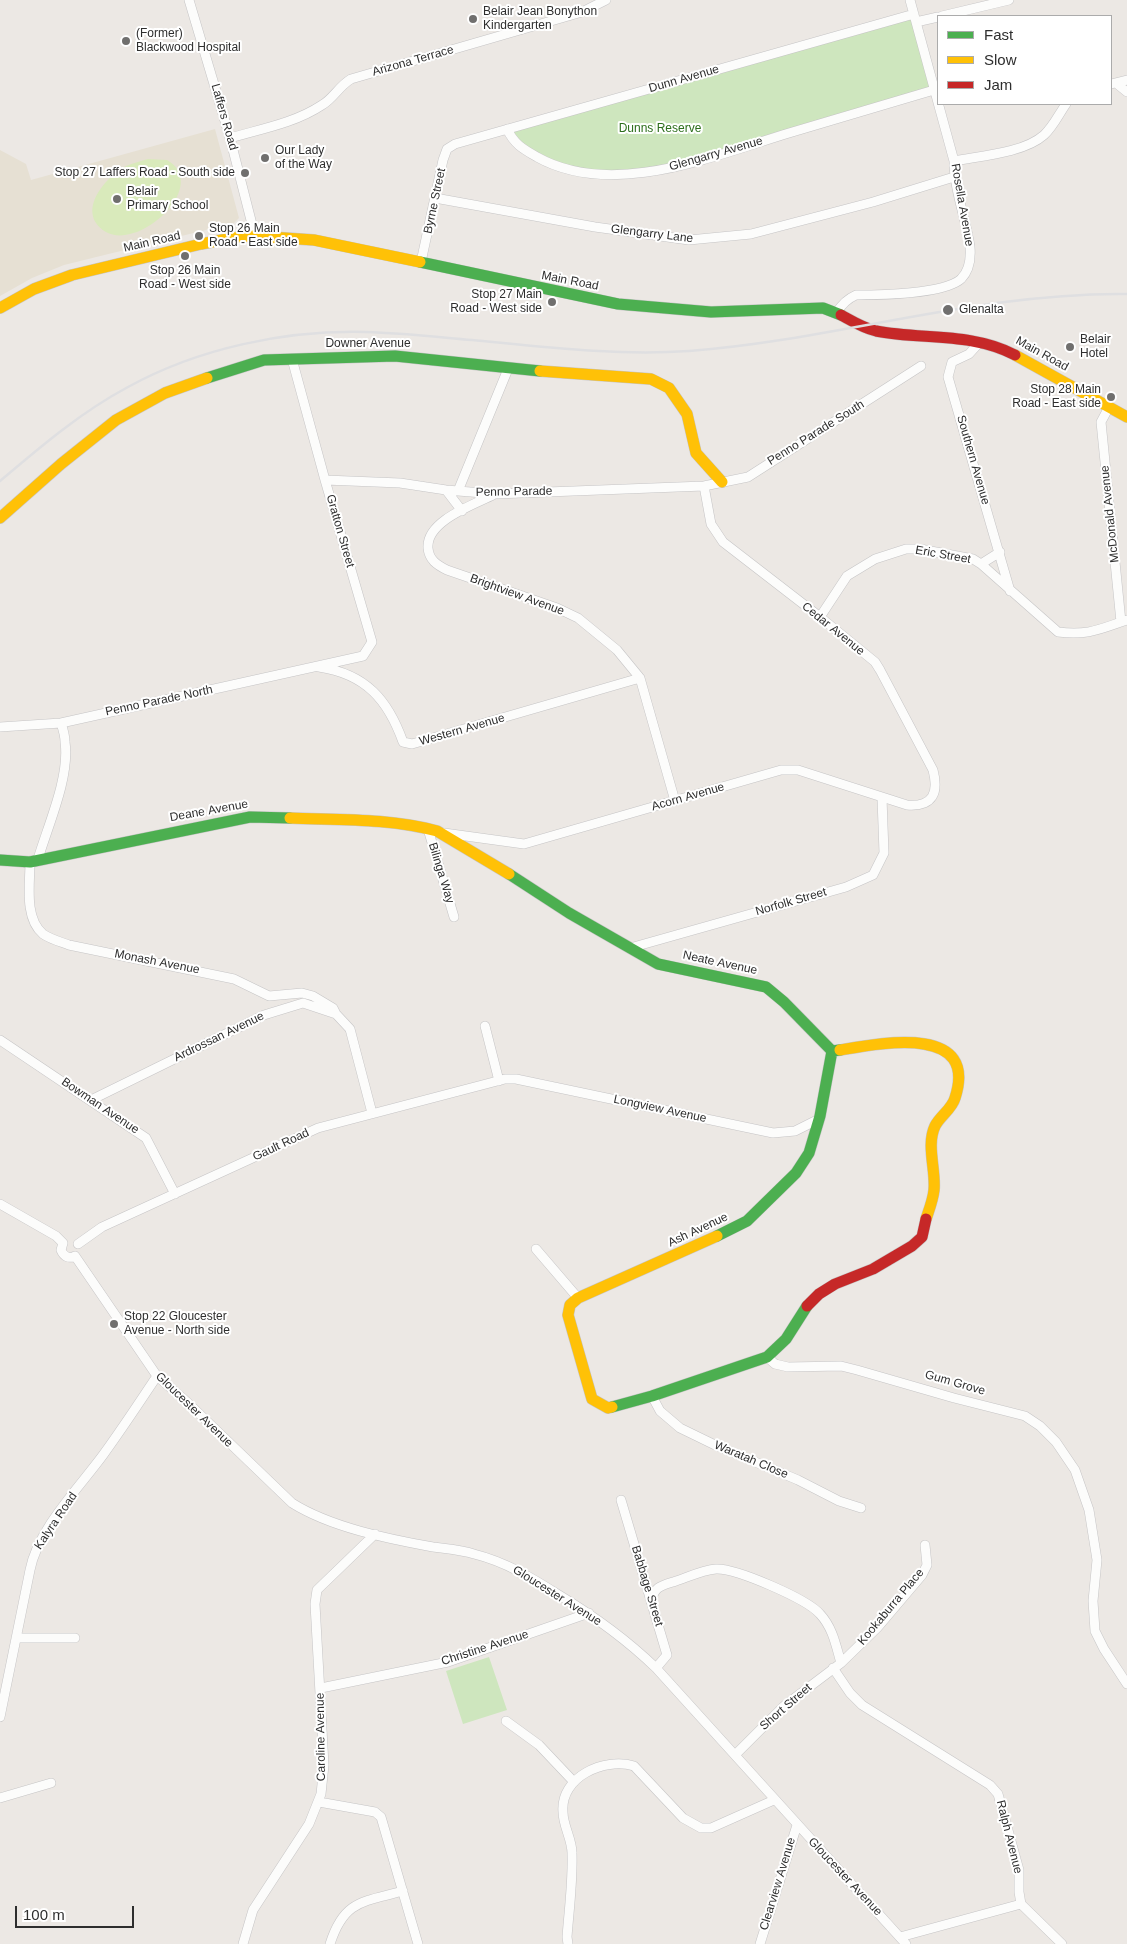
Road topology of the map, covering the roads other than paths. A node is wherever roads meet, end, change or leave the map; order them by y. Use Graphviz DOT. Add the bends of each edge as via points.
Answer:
graph roads {
  1 [pos="189,0"];
  2 [pos="606,0"];
  3 [pos="910,0"];
  4 [pos="1009,0"];
  5 [pos="948,15"];
  6 [pos="937,17"];
  7 [pos="915,18"];
  8 [pos="1127,80"];
  9 [pos="1114,84"];
  10 [pos="934,90"];
  11 [pos="1127,92"];
  12 [pos="937,101"];
  13 [pos="938,105"];
  14 [pos="1065,105"];
  15 [pos="507,129"];
  16 [pos="230,138"];
  17 [pos="455,144"];
  18 [pos="954,161"];
  19 [pos="954,178"];
  20 [pos="435,198"];
  21 [pos="255,236"];
  22 [pos="421,262"];
  23 [pos="0,308"];
  24 [pos="837,312"];
  25 [pos="979,342"];
  26 [pos="292,358"];
  27 [pos="921,366"];
  28 [pos="508,369"];
  29 [pos="1109,407"];
  30 [pos="1127,417"];
  31 [pos="324,480"];
  32 [pos="722,482"];
  33 [pos="704,486"];
  34 [pos="446,490"];
  35 [pos="458,491"];
  36 [pos="495,494"];
  37 [pos="462,511"];
  38 [pos="0,518"];
  39 [pos="1000,552"];
  40 [pos="982,564"];
  41 [pos="1010,591"];
  42 [pos="820,617"];
  43 [pos="1124,621"];
  44 [pos="317,666"];
  45 [pos="640,678"];
  46 [pos="61,723"];
  47 [pos="0,727"];
  48 [pos="934,794"];
  49 [pos="882,798"];
  50 [pos="675,801"];
  51 [pos="430,829"];
  52 [pos="0,860"];
  53 [pos="34,860"];
  54 [pos="454,917"];
  55 [pos="630,948"];
  56 [pos="336,1014"];
  57 [pos="485,1026"];
  58 [pos="0,1040"];
  59 [pos="832,1051"];
  60 [pos="499,1081"];
  61 [pos="91,1100"];
  62 [pos="372,1113"];
  63 [pos="819,1119"];
  64 [pos="175,1194"];
  65 [pos="0,1204"];
  66 [pos="63,1243"];
  67 [pos="78,1244"];
  68 [pos="536,1249"];
  69 [pos="75,1256"];
  70 [pos="578,1298"];
  71 [pos="767,1357"];
  72 [pos="157,1376"];
  73 [pos="652,1396"];
  74 [pos="621,1500"];
  75 [pos="861,1508"];
  76 [pos="374,1534"];
  77 [pos="925,1544"];
  78 [pos="652,1601"];
  79 [pos="588,1613"];
  80 [pos="16,1638"];
  81 [pos="75,1638"];
  82 [pos="837,1666"];
  83 [pos="656,1668"];
  84 [pos="1127,1684"];
  85 [pos="321,1688"];
  86 [pos="0,1717"];
  87 [pos="506,1721"];
  88 [pos="734,1755"];
  89 [pos="574,1782"];
  90 [pos="51,1783"];
  91 [pos="0,1798"];
  92 [pos="774,1800"];
  93 [pos="319,1802"];
  94 [pos="797,1825"];
  95 [pos="402,1891"];
  96 [pos="1021,1904"];
  97 [pos="903,1941"];
  98 [pos="243,1944"];
  99 [pos="330,1944"];
  100 [pos="418,1944"];
  101 [pos="568,1944"];
  102 [pos="760,1944"];
  103 [pos="1062,1944"];
  1 -- 16 [label="street, Laffers Road"];
  2 -- 16 [label="street, Arizona Terrace" via="572,15 351,79 340,86 325,104 302,117"];
  3 -- 7 [label="street, Rosella Avenue"];
  4 -- 5 [label="street, Dunn Avenue"];
  6 -- 7 [label="street, Dunn Avenue"];
  7 -- 10 [label="street, Rosella Avenue"];
  7 -- 15 [label="street, Dunn Avenue"];
  8 -- 9 [label="street"];
  9 -- 11 [label="street"];
  10 -- 12 [label="street, Rosella Avenue"];
  10 -- 15 [label="street, Glengarry Avenue" via="666,170 598,175 572,171 549,164 521,148"];
  13 -- 18 [label="street, Rosella Avenue"];
  14 -- 18 [label="street" via="1048,132 1032,143"];
  15 -- 17 [label="street, Dunn Avenue"];
  16 -- 21 [label="street, Laffers Road"];
  17 -- 20 [label="street, Byrne Street" via="446,149"];
  18 -- 19 [label="street, Rosella Avenue"];
  19 -- 20 [label="street, Glengarry Lane" via="751,234 690,240 595,227"];
  19 -- 24 [label="street, Rosella Avenue" via="970,247 967,270 960,280 907,294 850,297"];
  20 -- 22 [label="street, Byrne Street"];
  21 -- 22 [label="street, Main Road" via="314,240"];
  21 -- 23 [label="street, Main Road" via="201,244 72,275 34,289"];
  22 -- 24 [label="street, Main Road" via="618,304 710,312 823,308"];
  24 -- 25 [label="street, Main Road" via="876,331"];
  25 -- 29 [label="street, Main Road" via="1004,349"];
  25 -- 39 [label="street, Southern Avenue" via="969,354 952,362 948,377"];
  26 -- 28 [label="street, Downer Avenue" via="395,356"];
  26 -- 31 [label="street, Gratton Street"];
  26 -- 38 [label="street, Downer Avenue" via="264,360 165,393 116,420"];
  27 -- 32 [label="street, Penno Parade South" via="748,477"];
  28 -- 32 [label="street, Downer Avenue" via="651,379 669,388 687,414 696,453"];
  28 -- 35 [label="street"];
  29 -- 30 [label="street, Main Road"];
  29 -- 43 [label="street, McDonald Avenue" via="1101,422"];
  31 -- 34 [label="street, Penno Parade" via="400,483"];
  31 -- 44 [label="street, Gratton Street" via="372,642 363,656"];
  32 -- 33 [label="street, Penno Parade South"];
  33 -- 36 [label="street, Penno Parade"];
  33 -- 42 [label="street, Cedar Avenue" via="711,524 724,542"];
  34 -- 35 [label="street, Penno Parade"];
  34 -- 37 [label="street"];
  35 -- 36 [label="street, Penno Parade"];
  36 -- 37 [label="street, Brightview Avenue"];
  37 -- 45 [label="street, Brightview Avenue" via="432,530 428,555 437,565 578,618 617,650"];
  39 -- 40 [label="street, Eric Street"];
  39 -- 41 [label="street, Southern Avenue"];
  40 -- 41 [label="street"];
  40 -- 42 [label="street, Eric Street" via="973,559 920,548 875,559 847,576"];
  41 -- 43 [label="street" via="1058,632 1074,635 1091,633"];
  42 -- 48 [label="street, Cedar Avenue" via="875,662 932,770 936,784"];
  44 -- 45 [label="street, Western Avenue" via="359,679 379,696 395,721 403,742 412,744"];
  44 -- 46 [label="street, Penno Parade North"];
  45 -- 50 [label="street, Brightview Avenue"];
  46 -- 47 [label="street, Penno Parade North"];
  46 -- 53 [label="street, Monash Avenue" via="66,743 59,795"];
  48 -- 49 [label="street, Acorn Avenue" via="918,806"];
  49 -- 50 [label="street, Acorn Avenue" via="798,770 781,770"];
  49 -- 55 [label="street, Norfolk Street" via="884,853 873,875 846,887"];
  50 -- 51 [label="street, Acorn Avenue" via="524,844"];
  51 -- 53 [label="street, Deane Avenue" via="383,822 250,817"];
  51 -- 54 [label="street, Bilinga Way"];
  51 -- 55 [label="street, Neate Avenue"];
  52 -- 53 [label="street, Deane Avenue"];
  53 -- 56 [label="street, Monash Avenue" via="29,893 33,921 44,935 69,945 234,979 269,996 302,993 333,1008"];
  55 -- 59 [label="street, Neate Avenue" via="658,964 766,987"];
  56 -- 61 [label="street, Ardrossan Avenue" via="303,1003 264,1015"];
  56 -- 62 [label="street" via="350,1029"];
  57 -- 60 [label="street"];
  58 -- 61 [label="street, Bowman Avenue"];
  59 -- 63 [label="street, Ash Avenue"];
  59 -- 71 [label="street" via="881,1043 944,1049 956,1060 959,1080 955,1100 935,1126 932,1144 934,1190 922,1237 873,1269 819,1294 804,1310 786,1339"];
  60 -- 62 [label="street, Gault Road"];
  60 -- 63 [label="street, Longview Avenue" via="516,1079 773,1133 795,1131"];
  61 -- 64 [label="street, Bowman Avenue" via="146,1138"];
  62 -- 64 [label="street, Gault Road" via="318,1128"];
  63 -- 70 [label="street, Ash Avenue" via="809,1153 796,1173 747,1221"];
  64 -- 67 [label="street, Gault Road" via="102,1226"];
  65 -- 66 [label="street"];
  66 -- 67 [label="street" via="71,1240"];
  66 -- 69 [label="street" via="61,1250 65,1256"];
  67 -- 69 [label="street"];
  68 -- 70 [label="street"];
  69 -- 72 [label="street, Gloucester Avenue"];
  70 -- 73 [label="street" via="570,1305 568,1315 592,1400 608,1408"];
  71 -- 73 [label="street"];
  71 -- 84 [label="street, Gum Grove" via="775,1364 788,1367 841,1366 858,1370 1025,1416 1040,1426 1056,1442 1074,1470 1090,1510 1097,1560 1095,1631"];
  72 -- 76 [label="street, Gloucester Avenue" via="292,1504 319,1518"];
  72 -- 80 [label="street, Kalyra Road" via="40,1540 33,1555"];
  73 -- 75 [label="street, Waratah Close" via="660,1411 680,1428"];
  74 -- 78 [label="street, Babbage Street"];
  76 -- 79 [label="street, Gloucester Avenue" via="473,1553 511,1567 526,1573"];
  76 -- 85 [label="street, Caroline Avenue" via="317,1590 315,1604"];
  77 -- 82 [label="street, Kookaburra Place" via="927,1565 922,1575 877,1628"];
  78 -- 82 [label="street, Ralph Avenue" via="652,1594 659,1587 714,1569 726,1569 810,1604 830,1628"];
  78 -- 83 [label="street, Babbage Street" via="666,1654"];
  79 -- 83 [label="street, Gloucester Avenue" via="633,1646"];
  79 -- 85 [label="street, Christine Avenue" via="448,1662"];
  80 -- 81 [label="street"];
  80 -- 86 [label="street, Kalyra Road"];
  82 -- 88 [label="street, Short Street" via="784,1706"];
  82 -- 96 [label="street, Ralph Avenue" via="850,1693 862,1705 990,1785 998,1794 1019,1870"];
  83 -- 88 [label="street, Gloucester Avenue"];
  85 -- 93 [label="street, Caroline Avenue" via="324,1765"];
  87 -- 89 [label="street" via="539,1745"];
  88 -- 92 [label="street, Gloucester Avenue"];
  89 -- 92 [label="street" via="584,1772 599,1768 625,1763 634,1766 683,1818 702,1828 711,1828"];
  89 -- 101 [label="street" via="563,1801 562,1814 572,1851"];
  90 -- 91 [label="street"];
  92 -- 94 [label="street, Gloucester Avenue"];
  93 -- 95 [label="street" via="375,1812 381,1817"];
  93 -- 98 [label="street, Caroline Avenue" via="309,1824 253,1910"];
  94 -- 97 [label="street, Gloucester Avenue"];
  94 -- 102 [label="street, Clearview Avenue"];
  95 -- 99 [label="street" via="360,1902 350,1908 338,1924"];
  95 -- 100 [label="street"];
  96 -- 97 [label="street"];
  96 -- 103 [label="street"];
}
